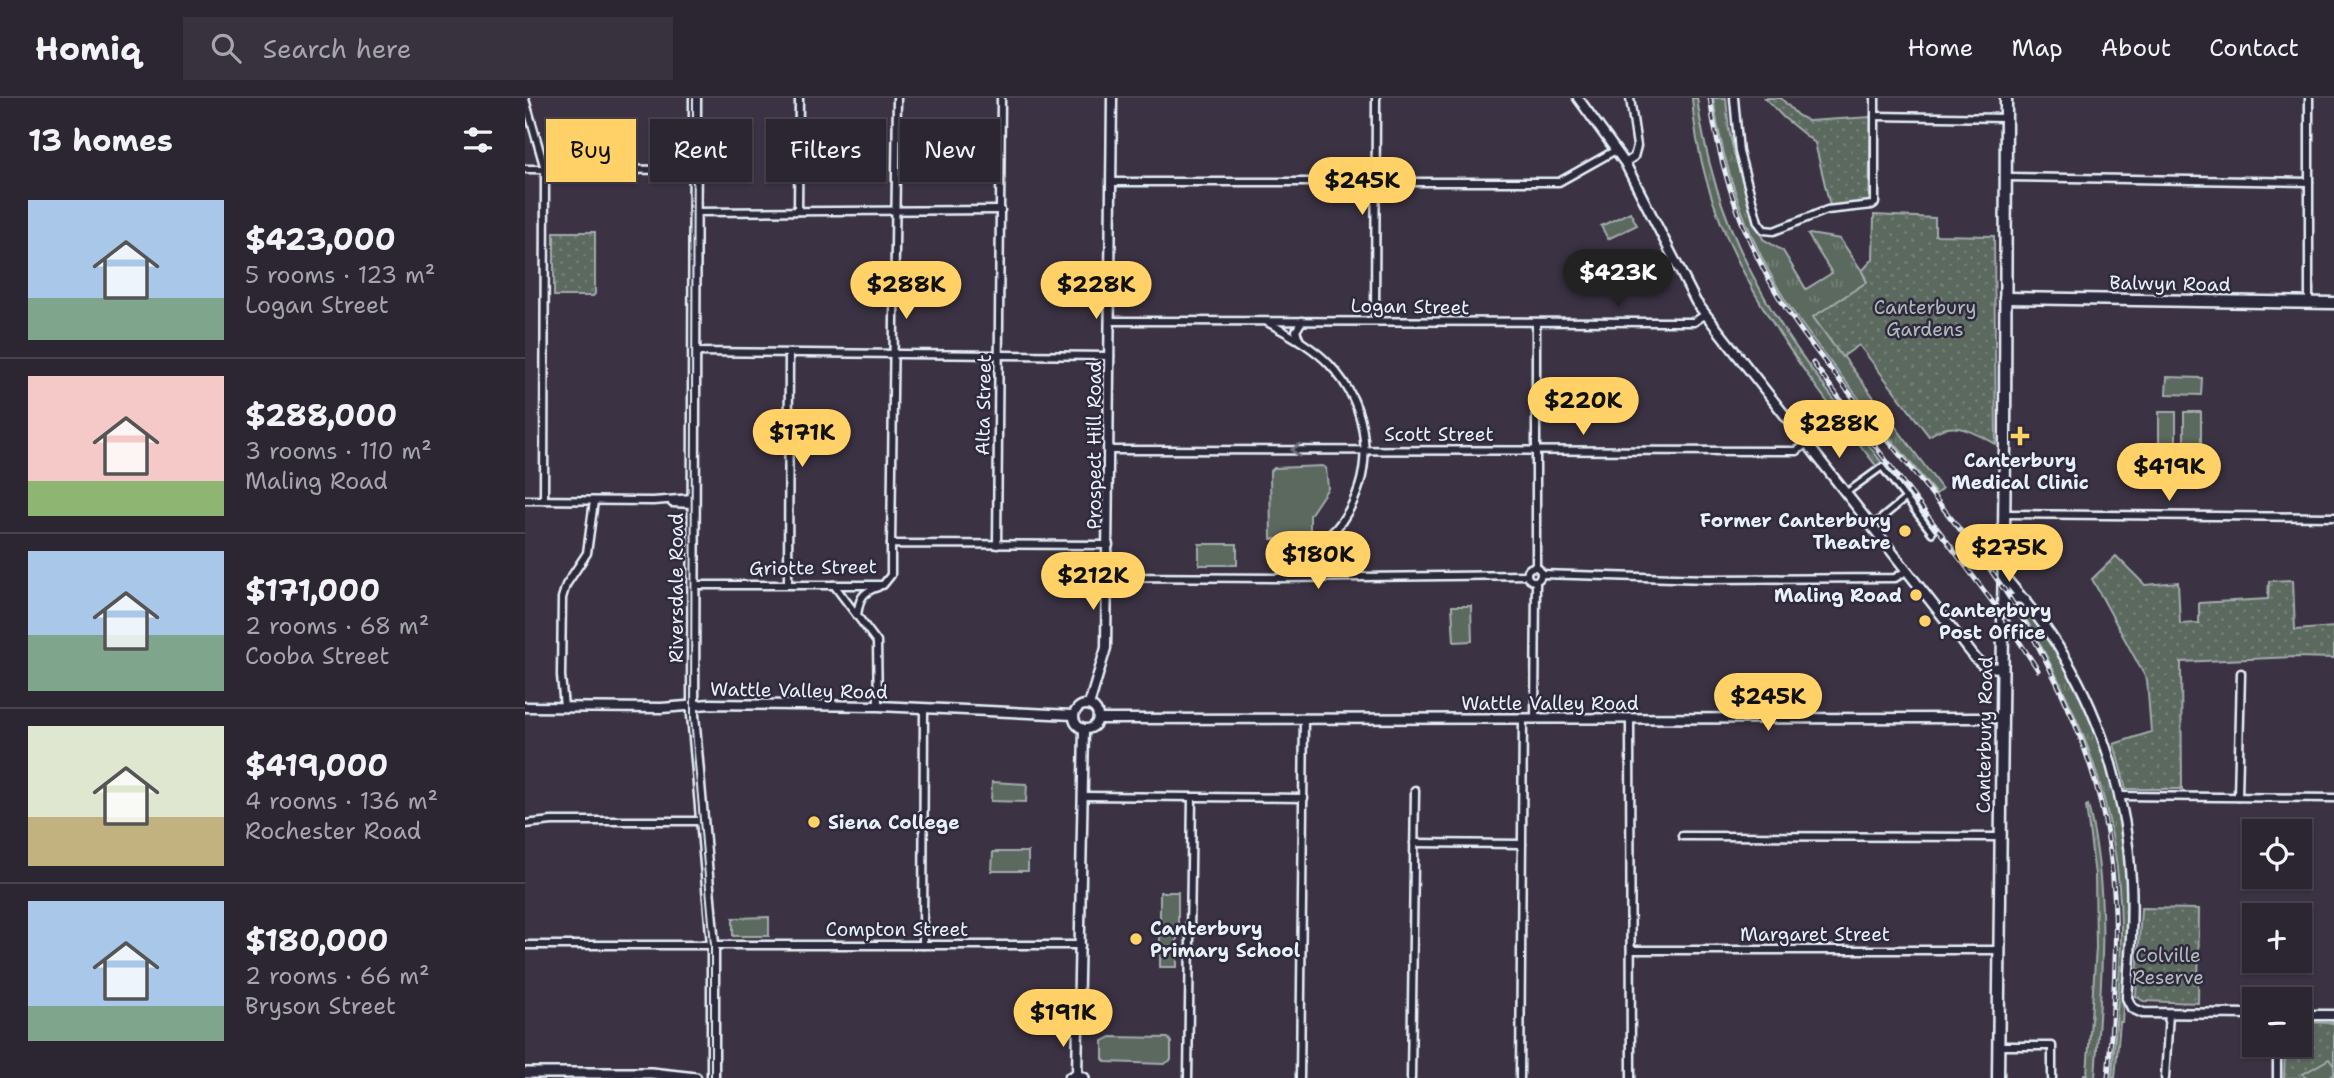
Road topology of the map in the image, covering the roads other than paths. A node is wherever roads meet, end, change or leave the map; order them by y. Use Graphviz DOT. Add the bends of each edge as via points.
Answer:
graph roads {
  1 [pos="695,98"];
  2 [pos="799,98"];
  3 [pos="897,98"];
  4 [pos="1001,98"];
  5 [pos="1112,98"];
  6 [pos="1376,98"];
  7 [pos="1578,98"];
  8 [pos="1630,98"];
  9 [pos="1734,98"];
  10 [pos="1875,98"];
  11 [pos="2006,98"];
  12 [pos="2309,98"];
  13 [pos="525,99"];
  14 [pos="1875,116"];
  15 [pos="2006,118"];
  16 [pos="695,119"];
  17 [pos="1616,150"];
  18 [pos="1625,163"];
  19 [pos="525,169"];
  20 [pos="545,169"];
  21 [pos="650,170"];
  22 [pos="2006,177"];
  23 [pos="695,182"];
  24 [pos="1112,182"];
  25 [pos="2309,182"];
  26 [pos="1376,183"];
  27 [pos="1001,210"];
  28 [pos="798,211"];
  29 [pos="894,211"];
  30 [pos="694,212"];
  31 [pos="2005,298"];
  32 [pos="2309,302"];
  33 [pos="2334,303"];
  34 [pos="1706,314"];
  35 [pos="1111,321"];
  36 [pos="1265,321"];
  37 [pos="1302,321"];
  38 [pos="1375,321"];
  39 [pos="1536,323"];
  40 [pos="1300,341"];
  41 [pos="694,352"];
  42 [pos="789,353"];
  43 [pos="893,354"];
  44 [pos="1000,354"];
  45 [pos="1110,356"];
  46 [pos="1807,443"];
  47 [pos="1110,450"];
  48 [pos="1364,450"];
  49 [pos="1535,451"];
  50 [pos="1846,493"];
  51 [pos="1906,498"];
  52 [pos="525,500"];
  53 [pos="544,500"];
  54 [pos="590,501"];
  55 [pos="693,501"];
  56 [pos="2004,514"];
  57 [pos="2334,517"];
  58 [pos="1871,526"];
  59 [pos="1932,533"];
  60 [pos="891,544"];
  61 [pos="997,545"];
  62 [pos="1109,545"];
  63 [pos="1536,566"];
  64 [pos="1906,571"];
  65 [pos="1541,574"];
  66 [pos="1527,575"];
  67 [pos="2003,575"];
  68 [pos="1108,577"];
  69 [pos="1280,578"];
  70 [pos="1536,581"];
  71 [pos="788,584"];
  72 [pos="693,585"];
  73 [pos="834,585"];
  74 [pos="883,585"];
  75 [pos="2025,600"];
  76 [pos="2003,607"];
  77 [pos="857,616"];
  78 [pos="2002,668"];
  79 [pos="2241,673"];
  80 [pos="693,705"];
  81 [pos="1089,705"];
  82 [pos="879,706"];
  83 [pos="525,707"];
  84 [pos="561,707"];
  85 [pos="924,709"];
  86 [pos="1073,715"];
  87 [pos="1304,718"];
  88 [pos="1523,718"];
  89 [pos="1535,718"];
  90 [pos="2001,718"];
  91 [pos="1098,719"];
  92 [pos="1630,719"];
  93 [pos="1084,729"];
  94 [pos="1415,790"];
  95 [pos="1083,796"];
  96 [pos="2120,796"];
  97 [pos="1192,797"];
  98 [pos="2238,797"];
  99 [pos="1304,798"];
  100 [pos="2334,798"];
  101 [pos="702,821"];
  102 [pos="525,824"];
  103 [pos="1682,836"];
  104 [pos="2000,837"];
  105 [pos="1414,843"];
  106 [pos="1522,844"];
  107 [pos="525,945"];
  108 [pos="713,945"];
  109 [pos="923,945"];
  110 [pos="1081,945"];
  111 [pos="1631,950"];
  112 [pos="1999,950"];
  113 [pos="2169,1013"];
  114 [pos="2242,1014"];
  115 [pos="2312,1015"];
  116 [pos="2334,1015"];
  117 [pos="1998,1046"];
  118 [pos="2277,1057"];
  119 [pos="525,1073"];
  120 [pos="1076,1077"];
  121 [pos="696,1078"];
  122 [pos="713,1078"];
  123 [pos="1188,1078"];
  124 [pos="1300,1078"];
  125 [pos="1411,1078"];
  126 [pos="1520,1078"];
  127 [pos="1631,1078"];
  128 [pos="1998,1078"];
  129 [pos="2052,1078"];
  130 [pos="2165,1078"];
  131 [pos="2277,1078"];
  1 -- 16 [label="main road, Riversdale Road"];
  2 -- 28 [label="street"];
  3 -- 29 [label="street"];
  4 -- 27 [label="street, Alta Street"];
  5 -- 24 [label="street, Prospect Hill Road"];
  6 -- 26 [label="street"];
  7 -- 17 [label="street"];
  8 -- 18 [label="street" via="1637,146 1634,157"];
  9 -- 14 [label="street" via="1739,152 1764,230 1774,231 1827,209 1875,203"];
  10 -- 14 [label="street"];
  11 -- 15 [label="main road, Canterbury Road"];
  12 -- 25 [label="street"];
  13 -- 20 [label="street"];
  14 -- 15 [label="street"];
  15 -- 22 [label="main road, Canterbury Road"];
  17 -- 18 [label="street"];
  17 -- 26 [label="street" via="1559,182"];
  18 -- 34 [label="street"];
  19 -- 20 [label="street"];
  20 -- 21 [label="street"];
  20 -- 53 [label="street"];
  22 -- 25 [label="street"];
  22 -- 31 [label="main road, Canterbury Road"];
  23 -- 30 [label="main road, Riversdale Road"];
  24 -- 26 [label="street"];
  24 -- 35 [label="street, Prospect Hill Road"];
  25 -- 32 [label="street"];
  26 -- 38 [label="street"];
  27 -- 29 [label="street"];
  27 -- 44 [label="street, Alta Street"];
  28 -- 29 [label="street"];
  28 -- 30 [label="street"];
  29 -- 43 [label="street"];
  30 -- 41 [label="main road, Riversdale Road"];
  31 -- 32 [label="main road, Balwyn Road"];
  31 -- 56 [label="main road, Canterbury Road"];
  32 -- 33 [label="main road, Balwyn Road"];
  34 -- 39 [label="street, Logan Street" via="1695,322"];
  34 -- 46 [label="street"];
  35 -- 36 [label="street, Logan Street"];
  35 -- 45 [label="street, Prospect Hill Road"];
  36 -- 37 [label="street, Logan Street"];
  36 -- 40 [label="street"];
  37 -- 38 [label="street, Logan Street"];
  37 -- 40 [label="street" via="1296,331"];
  38 -- 39 [label="street, Logan Street"];
  39 -- 49 [label="street"];
  40 -- 48 [label="street" via="1329,365 1354,398"];
  41 -- 42 [label="street"];
  41 -- 55 [label="main road, Riversdale Road"];
  42 -- 43 [label="street"];
  42 -- 71 [label="street"];
  43 -- 44 [label="street"];
  43 -- 60 [label="street"];
  44 -- 45 [label="street"];
  44 -- 61 [label="street, Alta Street"];
  45 -- 47 [label="street, Prospect Hill Road"];
  46 -- 49 [label="street, Scott Street" via="1797,451"];
  46 -- 50 [label="street"];
  48 -- 47 [label="street, Scott Street, one-way"];
  47 -- 62 [label="street, Prospect Hill Road"];
  48 -- 49 [label="street, Scott Street"];
  48 -- 69 [label="street" via="1357,491 1341,523"];
  49 -- 63 [label="street"];
  50 -- 51 [label="street" via="1882,467"];
  50 -- 58 [label="street"];
  51 -- 58 [label="street"];
  51 -- 59 [label="street"];
  52 -- 53 [label="street"];
  53 -- 54 [label="street"];
  54 -- 55 [label="street"];
  54 -- 84 [label="street" via="585,558 563,591"];
  55 -- 72 [label="main road, Riversdale Road"];
  56 -- 57 [label="street"];
  56 -- 67 [label="main road, Canterbury Road"];
  58 -- 64 [label="street"];
  60 -- 61 [label="street, Griotte Street"];
  60 -- 74 [label="street, Griotte Street" via="891,575"];
  61 -- 62 [label="street, Griotte Street"];
  62 -- 68 [label="street, Prospect Hill Road"];
  63 -- 65 [label="street"];
  63 -- 66 [label="street" via="1530,567"];
  64 -- 65 [label="street" via="1895,579"];
  64 -- 78 [label="street" via="1976,659 1985,667"];
  65 -- 70 [label="street"];
  66 -- 69 [label="street"];
  66 -- 70 [label="street"];
  67 -- 75 [label="street"];
  67 -- 76 [label="main road, Canterbury Road"];
  68 -- 69 [label="street"];
  68 -- 81 [label="street, Prospect Hill Road" via="1106,648"];
  70 -- 89 [label="street"];
  71 -- 72 [label="street, Griotte Street"];
  71 -- 73 [label="street, Griotte Street"];
  72 -- 80 [label="main road, Riversdale Road"];
  73 -- 74 [label="street, Griotte Street"];
  73 -- 77 [label="street"];
  74 -- 77 [label="street" via="866,591 858,602"];
  75 -- 76 [label="street" via="2013,598"];
  75 -- 96 [label="street" via="2065,657 2089,706"];
  76 -- 78 [label="main road, Canterbury Road"];
  77 -- 82 [label="street" via="877,642"];
  78 -- 90 [label="main road, Canterbury Road"];
  79 -- 98 [label="street"];
  80 -- 82 [label="street, Wattle Valley Road"];
  80 -- 84 [label="street, Wattle Valley Road"];
  80 -- 101 [label="main road, Riversdale Road"];
  81 -- 86 [label="street" via="1078,707"];
  81 -- 91 [label="street"];
  82 -- 85 [label="street, Wattle Valley Road"];
  83 -- 84 [label="street, Wattle Valley Road"];
  85 -- 86 [label="street, Wattle Valley Road"];
  85 -- 109 [label="street"];
  86 -- 93 [label="street"];
  87 -- 88 [label="street, Wattle Valley Road"];
  87 -- 91 [label="street, Wattle Valley Road"];
  87 -- 99 [label="street"];
  88 -- 89 [label="street, Wattle Valley Road"];
  88 -- 106 [label="street"];
  89 -- 92 [label="street, Wattle Valley Road"];
  90 -- 92 [label="street, Wattle Valley Road"];
  90 -- 104 [label="main road, Canterbury Road"];
  91 -- 93 [label="street"];
  92 -- 111 [label="street"];
  93 -- 95 [label="street"];
  94 -- 105 [label="street"];
  95 -- 97 [label="street"];
  95 -- 110 [label="street"];
  96 -- 98 [label="street"];
  96 -- 113 [label="street" via="2131,880 2127,998 2132,1008 2143,1013"];
  97 -- 99 [label="street"];
  97 -- 123 [label="street"];
  98 -- 100 [label="street"];
  99 -- 124 [label="street"];
  101 -- 102 [label="street"];
  101 -- 108 [label="main road, Riversdale Road"];
  103 -- 104 [label="street"];
  104 -- 112 [label="main road, Canterbury Road"];
  105 -- 106 [label="street"];
  105 -- 125 [label="street"];
  106 -- 126 [label="street"];
  107 -- 108 [label="street, Compton Street"];
  108 -- 109 [label="street, Compton Street"];
  108 -- 122 [label="main road, Riversdale Road"];
  109 -- 110 [label="street, Compton Street"];
  110 -- 120 [label="street"];
  111 -- 112 [label="street, Margaret Street"];
  111 -- 127 [label="street"];
  112 -- 117 [label="main road, Canterbury Road"];
  113 -- 114 [label="street"];
  113 -- 130 [label="street"];
  115 -- 116 [label="street"];
  117 -- 128 [label="main road, Canterbury Road"];
  117 -- 129 [label="street" via="2052,1046"];
  118 -- 131 [label="street"];
  119 -- 121 [label="main road" via="651,1073"];
}
